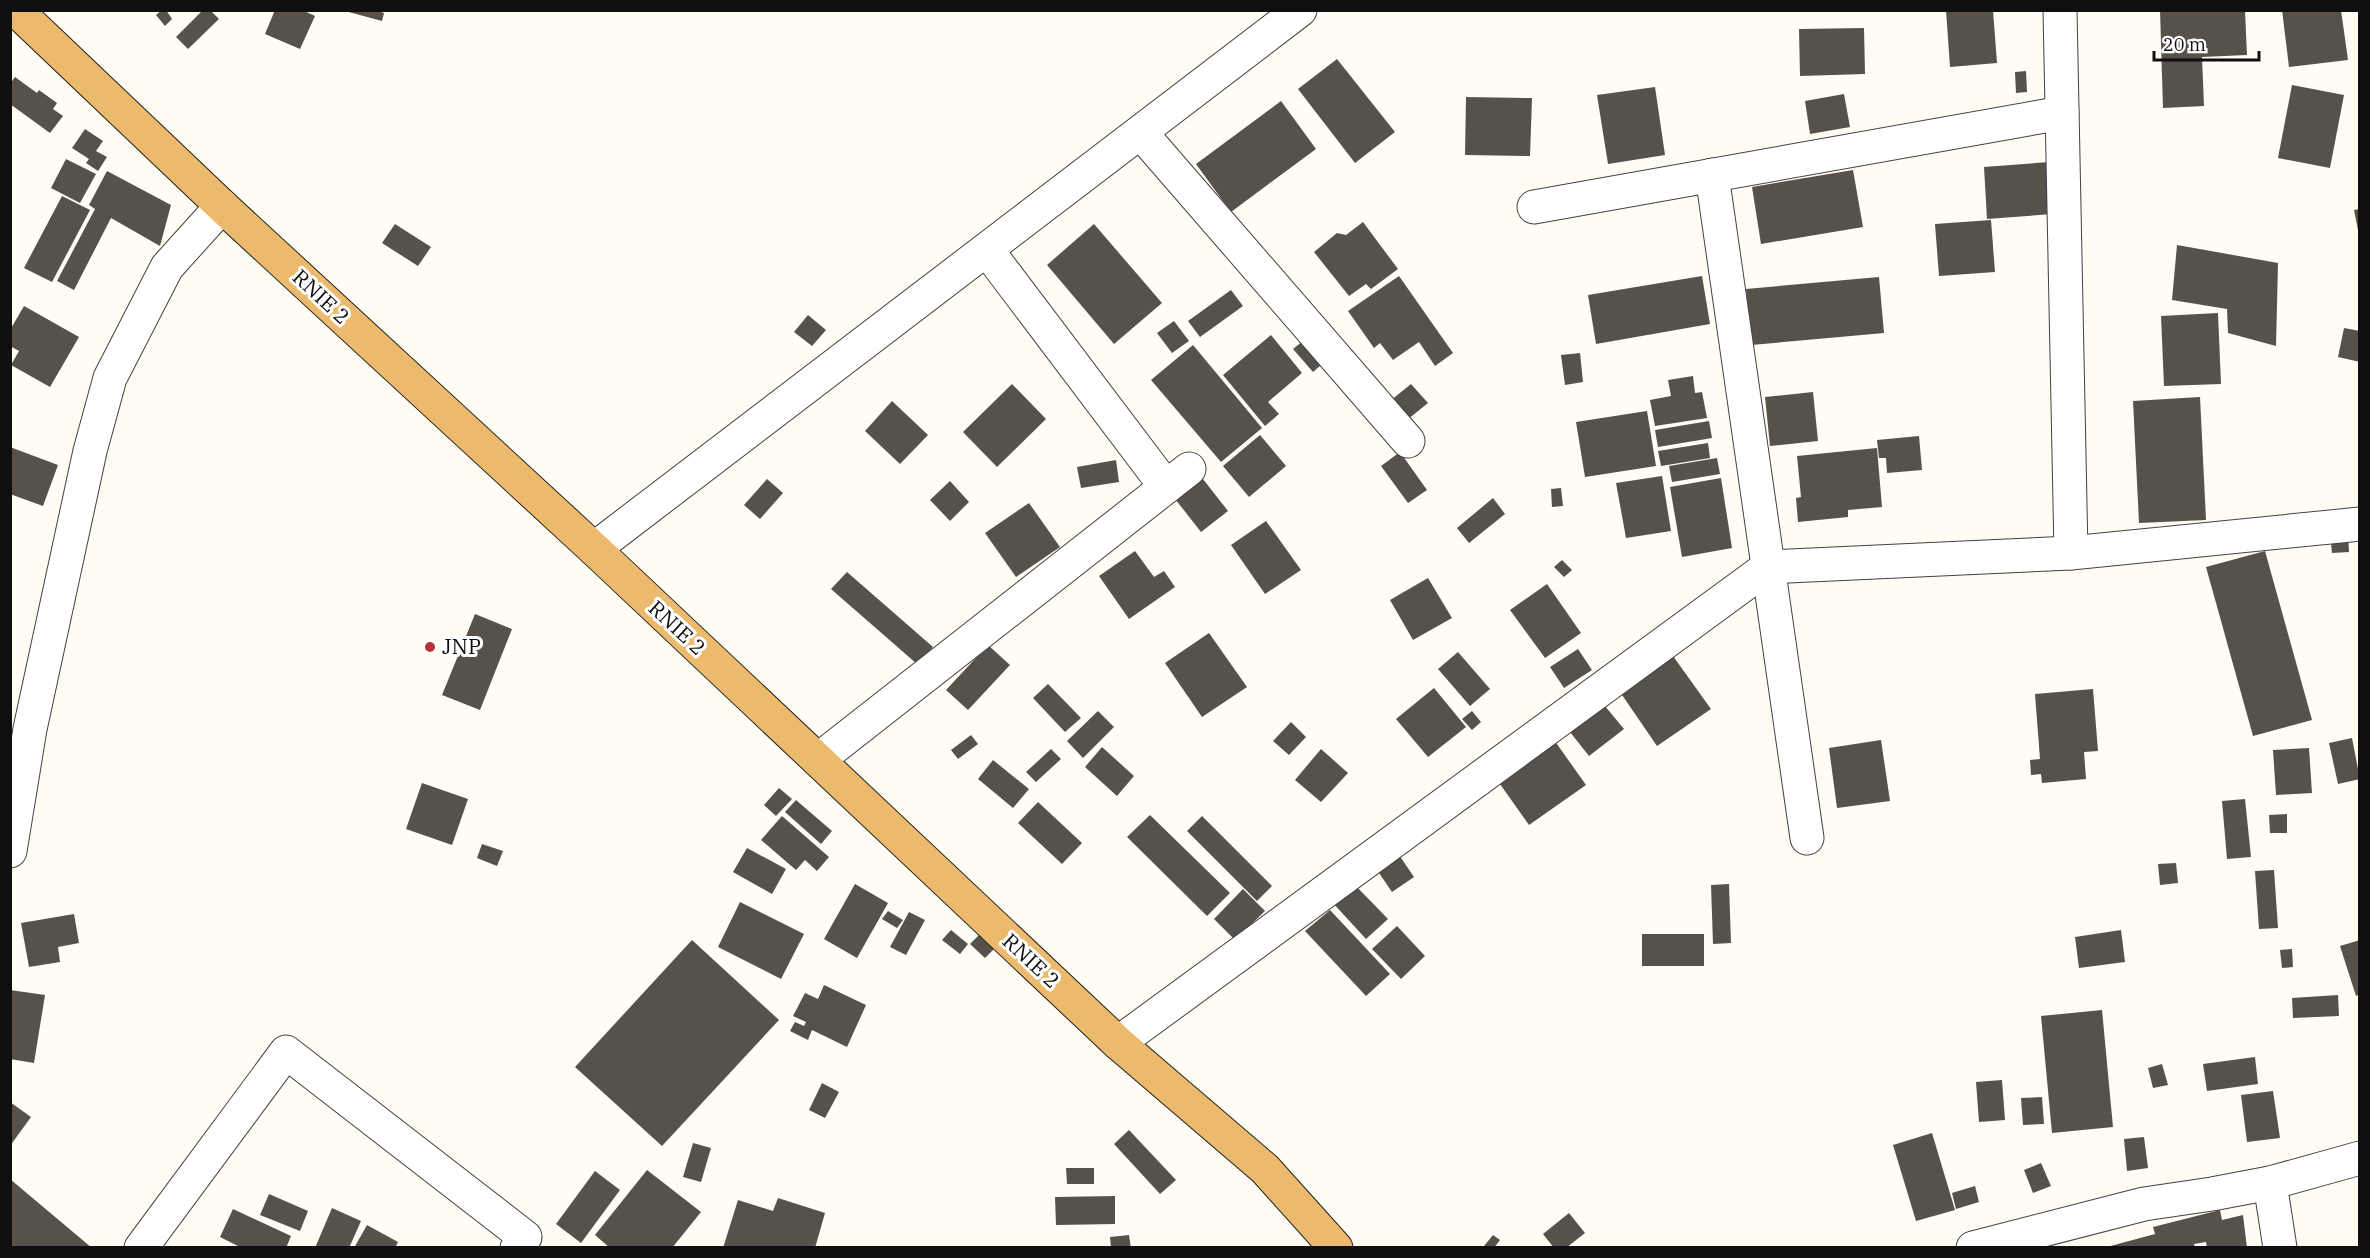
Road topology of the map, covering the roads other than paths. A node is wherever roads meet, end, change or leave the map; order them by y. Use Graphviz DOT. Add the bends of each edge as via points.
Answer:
graph roads {
  1 [pos="16,10"];
  2 [pos="1300,10"];
  3 [pos="2060,10"];
  4 [pos="2062,113"];
  5 [pos="1141,133"];
  6 [pos="1712,175"];
  7 [pos="222,206"];
  8 [pos="1534,207"];
  9 [pos="987,250"];
  10 [pos="1408,441"];
  11 [pos="2360,524"];
  12 [pos="594,549"];
  13 [pos="2071,553"];
  14 [pos="1768,567"];
  15 [pos="818,760"];
  16 [pos="1807,838"];
  17 [pos="10,851"];
  18 [pos="1118,1043"];
  19 [pos="2360,1158"];
  20 [pos="2270,1183"];
  21 [pos="141,1248"];
  22 [pos="517,1248"];
  23 [pos="1336,1248"];
  24 [pos="1973,1248"];
  25 [pos="2280,1248"];
  1 -- 7 [label="highway, RNIE 2 / RNIE 2"];
  2 -- 5 [label="street"];
  3 -- 4 [label="street"];
  4 -- 6 [label="street"];
  4 -- 13 [label="street"];
  5 -- 9 [label="street"];
  5 -- 10 [label="street"];
  6 -- 8 [label="street"];
  6 -- 14 [label="street"];
  7 -- 12 [label="highway, RNIE 2 / RNIE 2"];
  7 -- 17 [label="street" via="167,267 110,378 90,452 30,729"];
  9 -- 12 [label="street"];
  9 -- 15 [label="street" via="1177,478"];
  11 -- 13 [label="street"];
  12 -- 15 [label="highway, RNIE 2 / RNIE 2"];
  13 -- 14 [label="street"];
  14 -- 16 [label="street"];
  14 -- 18 [label="street"];
  15 -- 18 [label="highway, RNIE 2 / RNIE 2"];
  18 -- 23 [label="highway, RNIE 2 / RNIE 2" via="1265,1169"];
  19 -- 20 [label="street"];
  20 -- 24 [label="street" via="2144,1204"];
  20 -- 25 [label="street"];
  21 -- 22 [label="street" via="286,1052 525,1237"];
}
